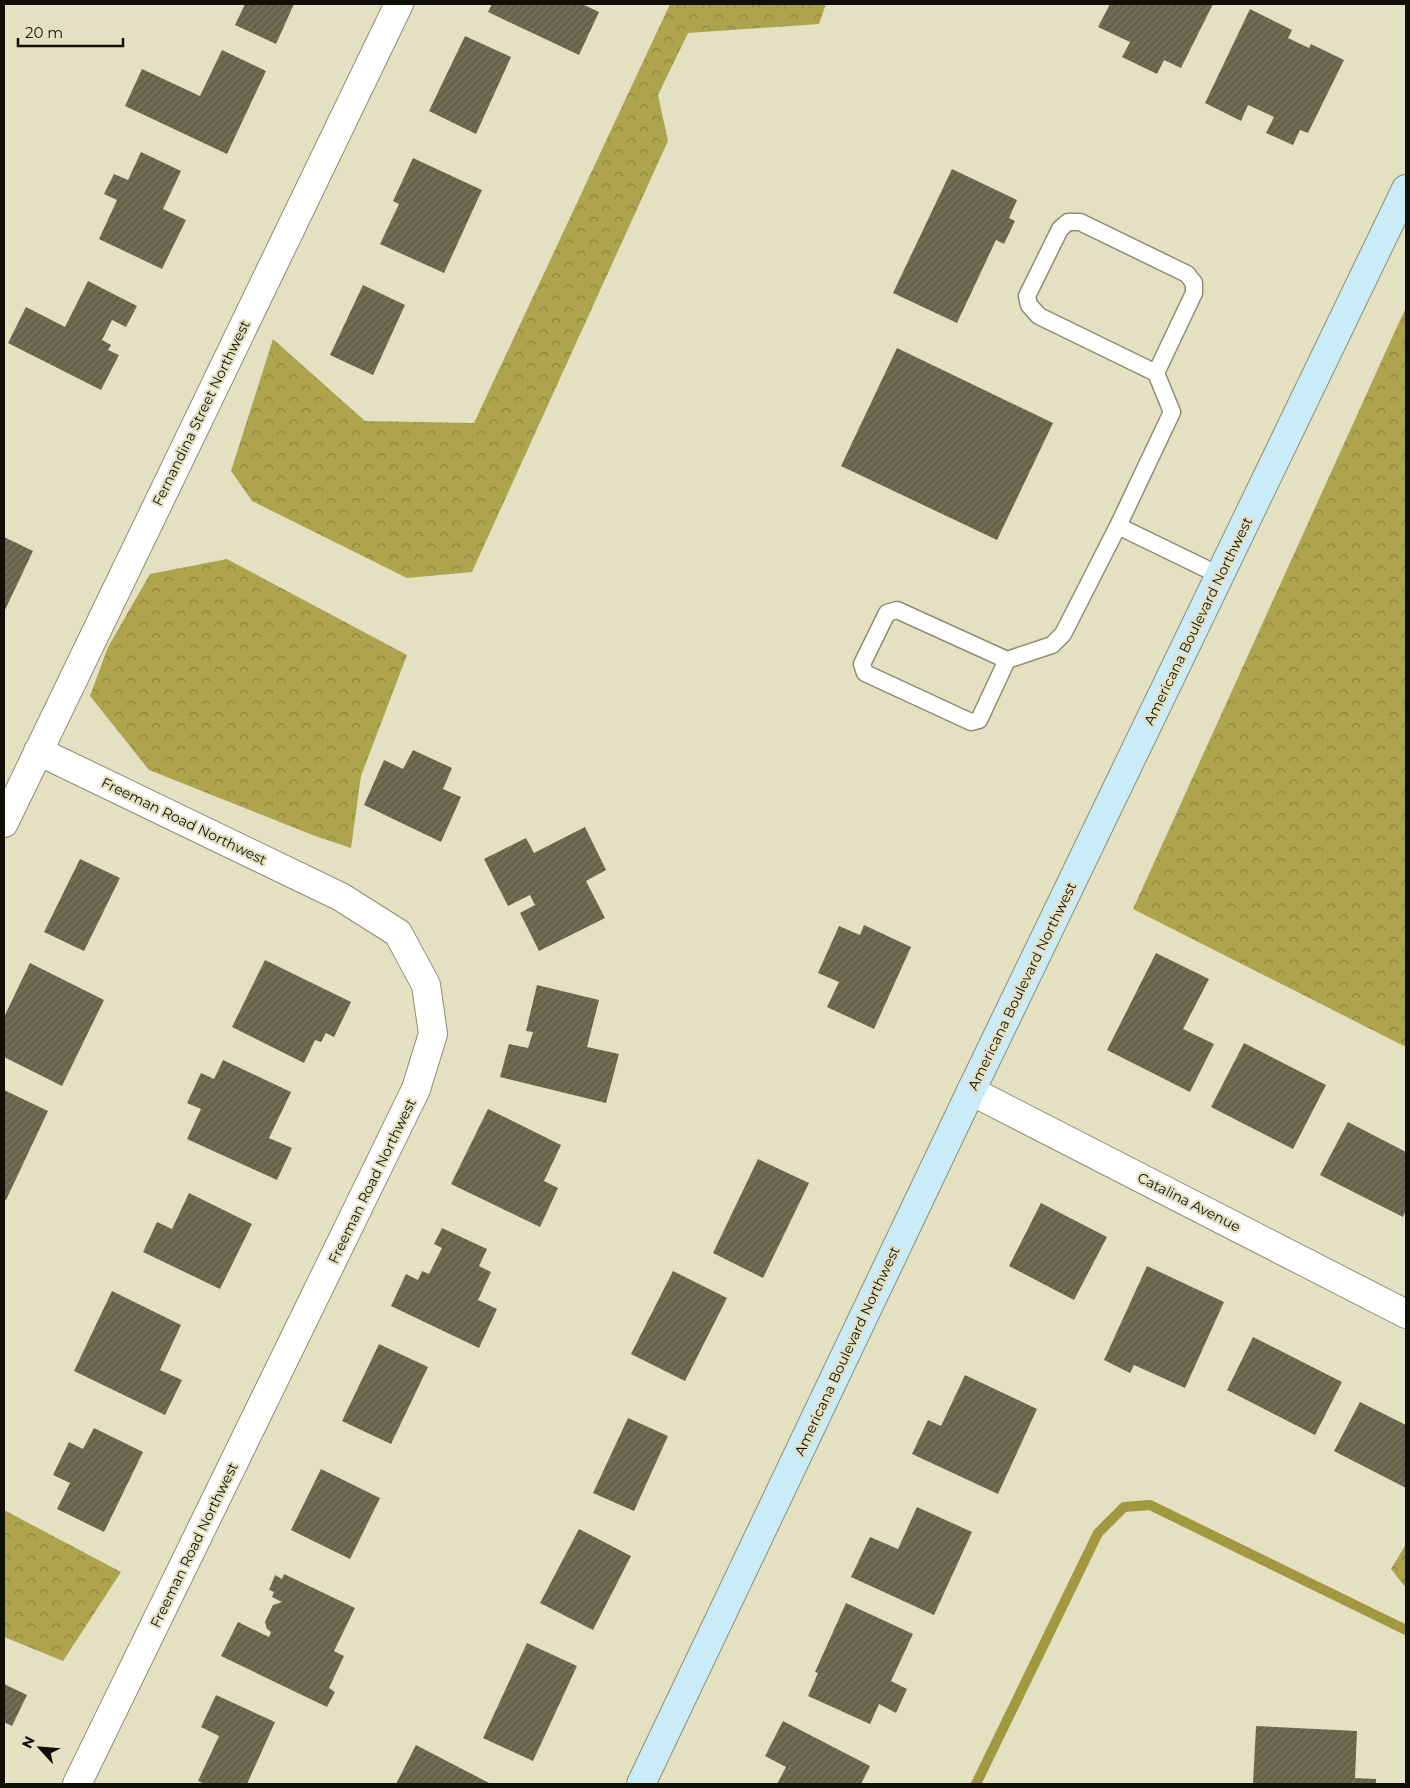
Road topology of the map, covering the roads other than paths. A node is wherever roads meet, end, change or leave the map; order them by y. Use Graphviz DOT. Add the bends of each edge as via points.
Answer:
graph roads {
  1 [pos="399,4"];
  2 [pos="1406,189"];
  3 [pos="1156,373"];
  4 [pos="1118,526"];
  5 [pos="1220,575"];
  6 [pos="1007,660"];
  7 [pos="38,751"];
  8 [pos="4,823"];
  9 [pos="971,1091"];
  10 [pos="1406,1314"];
  11 [pos="77,1784"];
  12 [pos="641,1784"];
  1 -- 7 [label="street, Fernandina Street Northwest"];
  2 -- 5 [label="street, Americana Boulevard Northwest"];
  3 -- 3 [label="lane" via="1194,294 1194,282 1187,274 1080,222 1068,222 1060,229 1027,296 1029,305 1038,316"];
  3 -- 4 [label="lane" via="1172,412"];
  4 -- 5 [label="lane"];
  4 -- 6 [label="lane" via="1063,634 1052,645"];
  5 -- 9 [label="street, Americana Boulevard Northwest"];
  6 -- 6 [label="lane" via="897,610 887,612 862,664 866,673 971,722 979,720"];
  7 -- 8 [label="street, Fernandina Street Northwest"];
  7 -- 11 [label="street, Freeman Road Northwest" via="341,897 398,933 426,985 433,1034 416,1090"];
  9 -- 10 [label="street, Catalina Avenue"];
  9 -- 12 [label="street, Americana Boulevard Northwest"];
}
